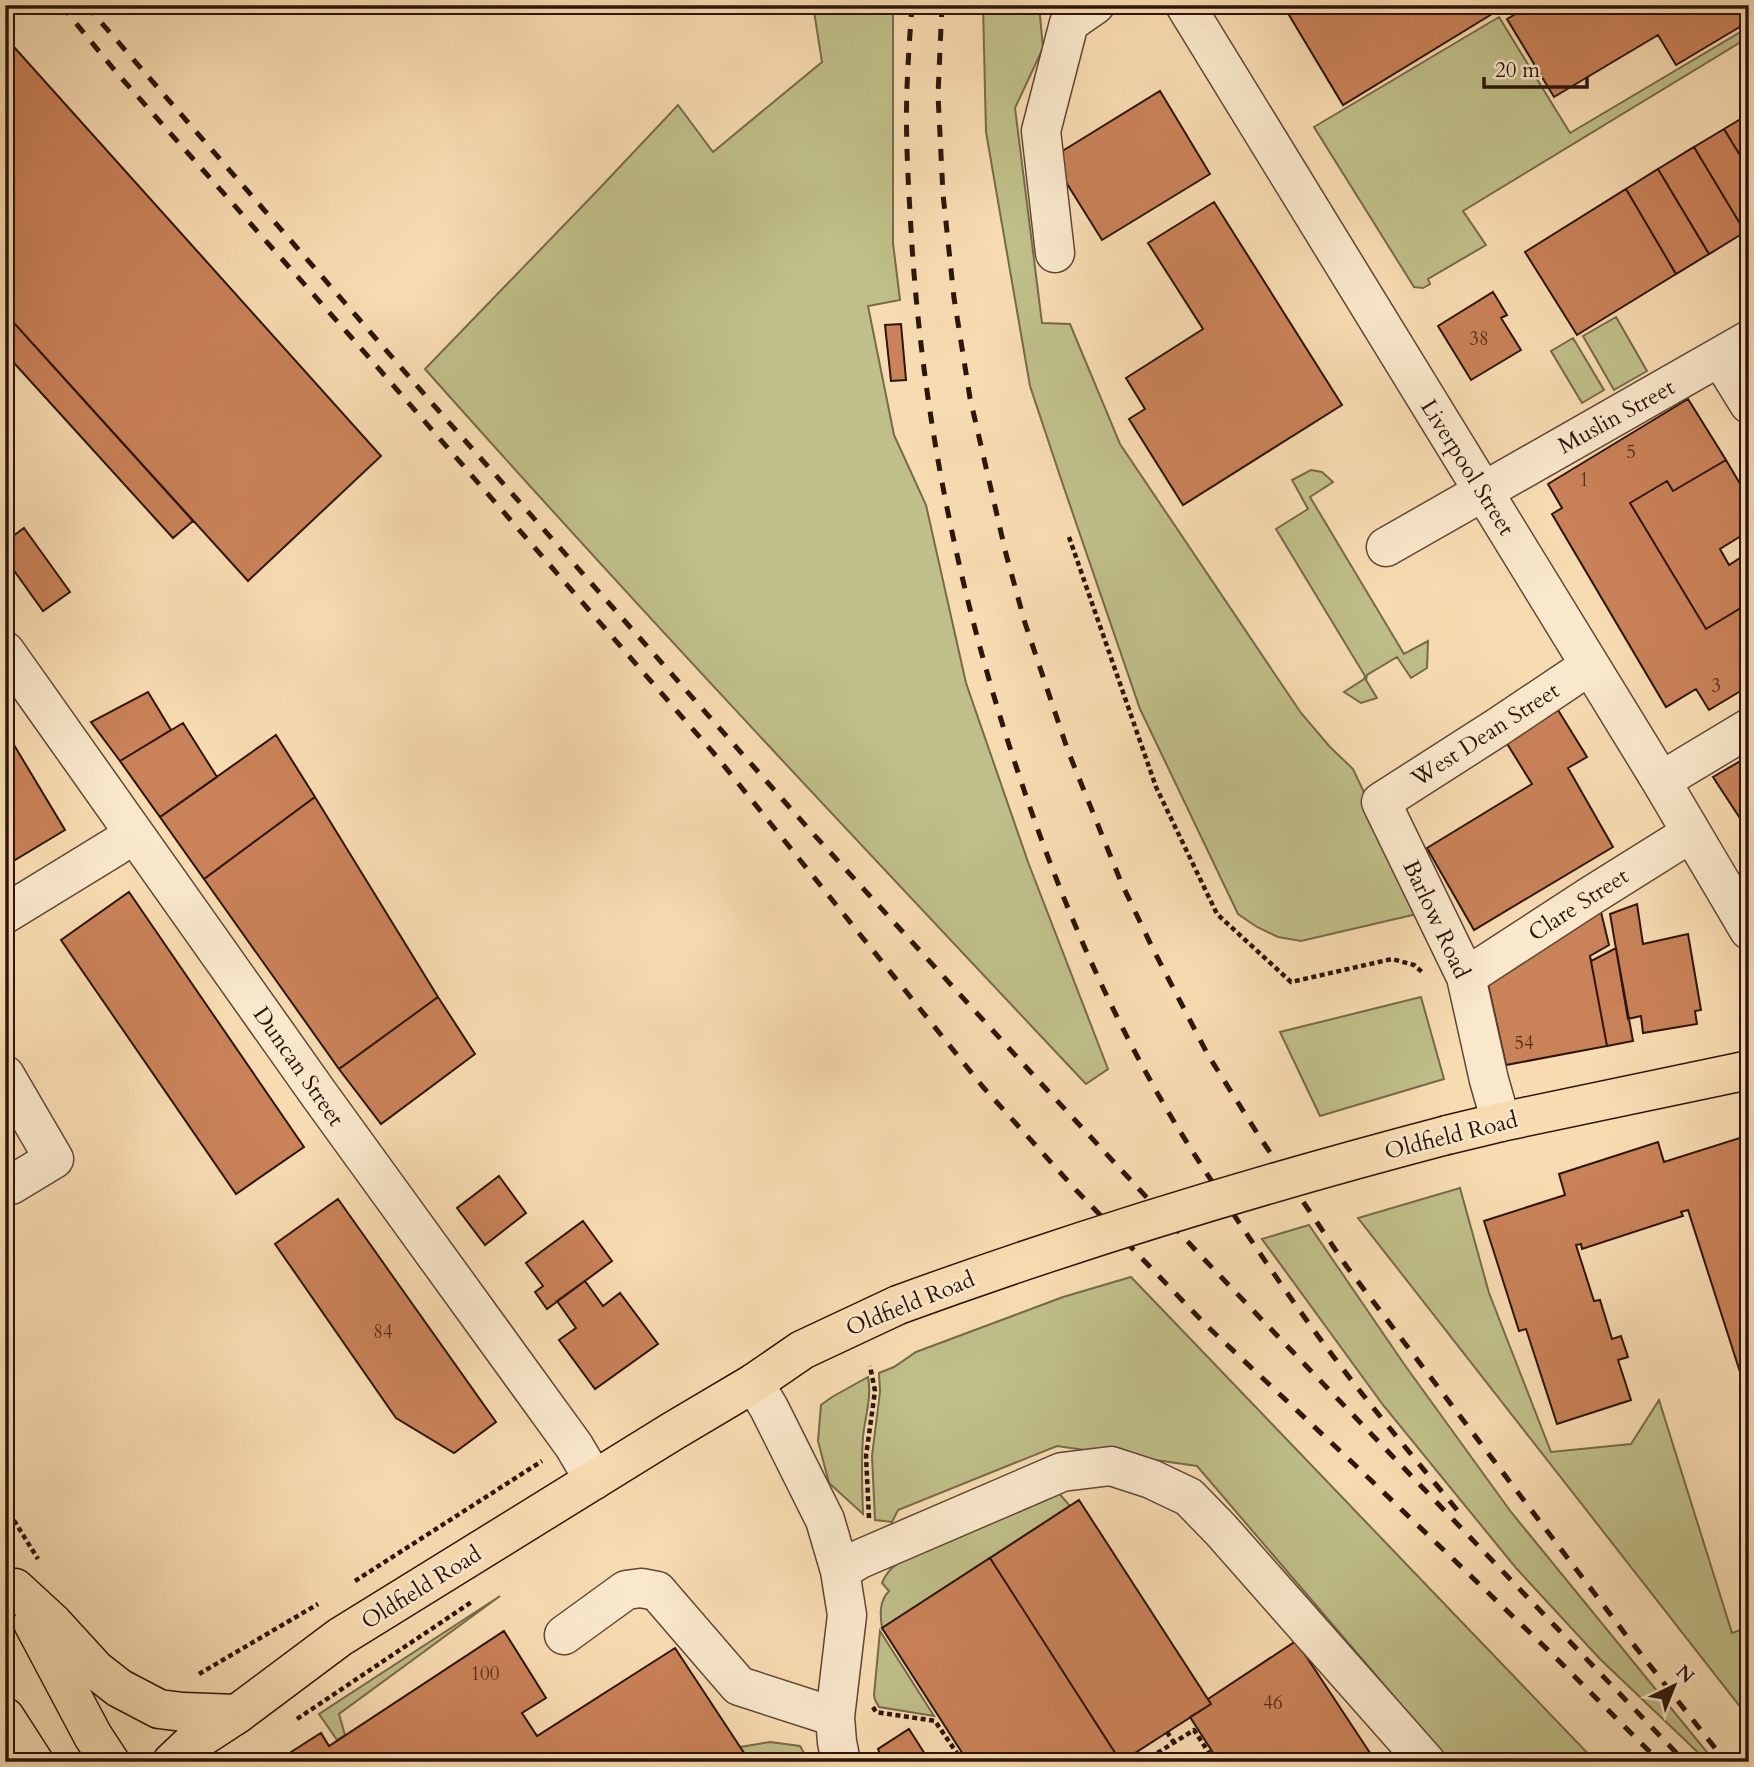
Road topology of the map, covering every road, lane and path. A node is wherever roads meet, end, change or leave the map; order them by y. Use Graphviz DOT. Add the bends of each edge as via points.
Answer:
graph roads {
  1 [pos="1095,5"];
  2 [pos="1185,5"];
  3 [pos="1055,253"];
  4 [pos="1735,348"];
  5 [pos="1749,404"];
  6 [pos="1483,492"];
  7 [pos="1069,537"];
  8 [pos="1386,547"];
  9 [pos="5,651"];
  10 [pos="1590,666"];
  11 [pos="1749,728"];
  12 [pos="1661,781"];
  13 [pos="1381,802"];
  14 [pos="133,833"];
  15 [pos="1691,833"];
  16 [pos="5,914"];
  17 [pos="1749,930"];
  18 [pos="1423,973"];
  19 [pos="1469,992"];
  20 [pos="1749,1070"];
  21 [pos="5,1075"];
  22 [pos="1501,1122"];
  23 [pos="11,1185"];
  24 [pos="754,1383"];
  25 [pos="549,1456"];
  26 [pos="594,1480"];
  27 [pos="5,1506"];
  28 [pos="840,1571"];
  29 [pos="20,1575"];
  30 [pos="355,1581"];
  31 [pos="482,1595"];
  32 [pos="322,1602"];
  33 [pos="564,1635"];
  34 [pos="191,1676"];
  35 [pos="237,1714"];
  36 [pos="835,1717"];
  37 [pos="289,1724"];
  38 [pos="1167,1732"];
  39 [pos="1174,1743"];
  40 [pos="110,1762"];
  41 [pos="172,1762"];
  42 [pos="841,1762"];
  43 [pos="1143,1762"];
  44 [pos="1214,1762"];
  45 [pos="1426,1762"];
  1 -- 3 [label="street" via="1069,23 1041,131"];
  2 -- 6 [label="street, Liverpool Street"];
  4 -- 5 [label="street"];
  4 -- 6 [label="street, Muslin Street"];
  6 -- 8 [label="street, Muslin Street"];
  6 -- 10 [label="street, Liverpool Street"];
  7 -- 18 [label="path" via="1156,787 1217,915 1291,982 1392,959 1414,965"];
  9 -- 14 [label="street, Duncan Street"];
  10 -- 12 [label="street, Liverpool Street"];
  10 -- 13 [label="street, West Dean Street"];
  11 -- 12 [label="street"];
  12 -- 15 [label="street, Liverpool Street"];
  13 -- 19 [label="street, Barlow Road"];
  14 -- 16 [label="street"];
  14 -- 26 [label="street, Duncan Street" via="575,1446"];
  15 -- 17 [label="street, Liverpool Street"];
  15 -- 19 [label="street, Clare Street" via="1592,895"];
  19 -- 22 [label="street, Barlow Road"];
  20 -- 22 [label="main road, Oldfield Road"];
  21 -- 23 [label="street" via="54,1159"];
  22 -- 24 [label="main road, Oldfield Road, bridge" via="1320,1169 1016,1262 898,1305 802,1350"];
  24 -- 26 [label="main road, Oldfield Road"];
  24 -- 28 [label="street" via="825,1521"];
  25 -- 30 [label="path"];
  26 -- 35 [label="main road, Oldfield Road" via="340,1637"];
  27 -- 29 [label="path"];
  28 -- 36 [label="street" via="847,1615"];
  28 -- 45 [label="street" via="1062,1472 1111,1466 1151,1479 1189,1497"];
  29 -- 35 [label="main road" via="52,1623 119,1688 159,1709"];
  29 -- 40 [label="main road" via="93,1736"];
  31 -- 37 [label="path"];
  32 -- 34 [label="path"];
  33 -- 36 [label="street" via="626,1590 657,1591 739,1686"];
  35 -- 41 [label="main road, Oldfield Road"];
  36 -- 42 [label="street"];
  38 -- 39 [label="path"];
  39 -- 43 [label="path"];
  39 -- 44 [label="path" via="1194,1730"];
}
